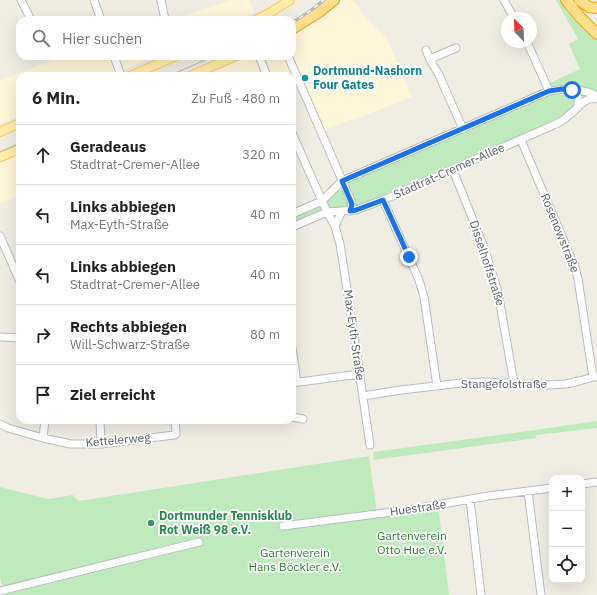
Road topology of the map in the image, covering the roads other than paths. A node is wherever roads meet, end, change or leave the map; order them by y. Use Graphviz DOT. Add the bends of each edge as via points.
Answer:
graph roads {
  1 [pos="22,0"];
  2 [pos="94,0"];
  3 [pos="161,0"];
  4 [pos="290,0"];
  5 [pos="334,0"];
  6 [pos="504,0"];
  7 [pos="566,0"];
  8 [pos="579,0"];
  9 [pos="596,8"];
  10 [pos="511,12"];
  11 [pos="29,16"];
  12 [pos="100,16"];
  13 [pos="164,16"];
  14 [pos="264,16"];
  15 [pos="296,26"];
  16 [pos="597,34"];
  17 [pos="456,48"];
  18 [pos="530,48"];
  19 [pos="426,50"];
  20 [pos="430,59"];
  21 [pos="115,60"];
  22 [pos="165,60"];
  23 [pos="227,60"];
  24 [pos="260,60"];
  25 [pos="290,60"];
  26 [pos="120,72"];
  27 [pos="139,72"];
  28 [pos="199,72"];
  29 [pos="265,72"];
  30 [pos="295,72"];
  31 [pos="296,74"];
  32 [pos="572,90"];
  33 [pos="549,91"];
  34 [pos="597,96"];
  35 [pos="597,99"];
  36 [pos="578,107"];
  37 [pos="16,125"];
  38 [pos="463,129"];
  39 [pos="0,132"];
  40 [pos="520,140"];
  41 [pos="296,142"];
  42 [pos="16,151"];
  43 [pos="0,157"];
  44 [pos="453,170"];
  45 [pos="342,181"];
  46 [pos="383,200"];
  47 [pos="322,202"];
  48 [pos="342,211"];
  49 [pos="350,211"];
  50 [pos="296,212"];
  51 [pos="327,212"];
  52 [pos="296,225"];
  53 [pos="334,226"];
  54 [pos="0,236"];
  55 [pos="16,273"];
  56 [pos="0,337"];
  57 [pos="16,338"];
  58 [pos="360,374"];
  59 [pos="595,376"];
  60 [pos="296,383"];
  61 [pos="514,383"];
  62 [pos="437,386"];
  63 [pos="363,396"];
  64 [pos="296,418"];
  65 [pos="303,419"];
  66 [pos="0,424"];
  67 [pos="44,424"];
  68 [pos="100,424"];
  69 [pos="175,424"];
  70 [pos="42,438"];
  71 [pos="101,444"];
  72 [pos="370,445"];
  73 [pos="597,482"];
  74 [pos="585,484"];
  75 [pos="549,488"];
  76 [pos="528,491"];
  77 [pos="470,500"];
  78 [pos="283,526"];
  79 [pos="199,542"];
  80 [pos="0,592"];
  81 [pos="481,595"];
  82 [pos="541,595"];
  1 -- 11 [label="street"];
  2 -- 12 [label="street"];
  3 -- 13 [label="street"];
  4 -- 14 [label="main road"];
  5 -- 15 [label="highway"];
  6 -- 10 [label="street"];
  7 -- 16 [label="highway"];
  8 -- 9 [label="highway"];
  17 -- 20 [label="street"];
  18 -- 33 [label="street"];
  19 -- 20 [label="street"];
  20 -- 38 [label="street" via="440,75"];
  21 -- 26 [label="street"];
  22 -- 27 [label="main road"];
  23 -- 28 [label="main road"];
  24 -- 29 [label="street"];
  25 -- 30 [label="street"];
  31 -- 45 [label="street"];
  32 -- 33 [label="street"];
  32 -- 34 [label="street"];
  32 -- 36 [label="street" via="578,97"];
  33 -- 38 [label="street"];
  35 -- 36 [label="street, Stadtrat-Cremer-Allee" via="588,99"];
  36 -- 40 [label="street, Stadtrat-Cremer-Allee" via="558,123"];
  37 -- 39 [label="main road"];
  38 -- 45 [label="street"];
  40 -- 44 [label="street, Stadtrat-Cremer-Allee"];
  40 -- 59 [label="street, Rosenowstraße" via="575,267"];
  41 -- 47 [label="street, Max-Eyth-Straße"];
  42 -- 43 [label="main road"];
  44 -- 46 [label="street, Stadtrat-Cremer-Allee"];
  44 -- 61 [label="street, Disselhoffstraße" via="485,250 498,292"];
  45 -- 47 [label="street"];
  45 -- 49 [label="street" via="352,204"];
  46 -- 49 [label="street, Stadtrat-Cremer-Allee"];
  46 -- 62 [label="street" via="423,293"];
  47 -- 50 [label="street"];
  47 -- 51 [label="street, Max-Eyth-Straße"];
  48 -- 49 [label="street, Stadtrat-Cremer-Allee"];
  48 -- 51 [label="street, Stadtrat-Cremer-Allee"];
  48 -- 53 [label="street"];
  51 -- 52 [label="street, Stadtrat-Cremer-Allee"];
  51 -- 53 [label="street, Max-Eyth-Straße"];
  53 -- 58 [label="street, Max-Eyth-Straße" via="340,244"];
  54 -- 55 [label="street"];
  56 -- 57 [label="street"];
  58 -- 60 [label="street"];
  58 -- 63 [label="street, Max-Eyth-Straße"];
  59 -- 61 [label="street, Stangefolstraße" via="566,384"];
  61 -- 62 [label="street, Stangefolstraße"];
  62 -- 63 [label="street, Stangefolstraße"];
  63 -- 72 [label="street, Max-Eyth-Straße"];
  64 -- 65 [label="street"];
  66 -- 70 [label="street, Kettelerweg"];
  67 -- 70 [label="street"];
  68 -- 71 [label="street"];
  69 -- 71 [label="street, Kettelerweg" via="174,435"];
  70 -- 71 [label="street, Kettelerweg" via="71,444"];
  73 -- 74 [label="street"];
  75 -- 76 [label="street, Huestraße"];
  76 -- 77 [label="street, Huestraße"];
  76 -- 82 [label="street"];
  77 -- 78 [label="street, Huestraße"];
  77 -- 81 [label="street"];
  79 -- 80 [label="street"];
}
